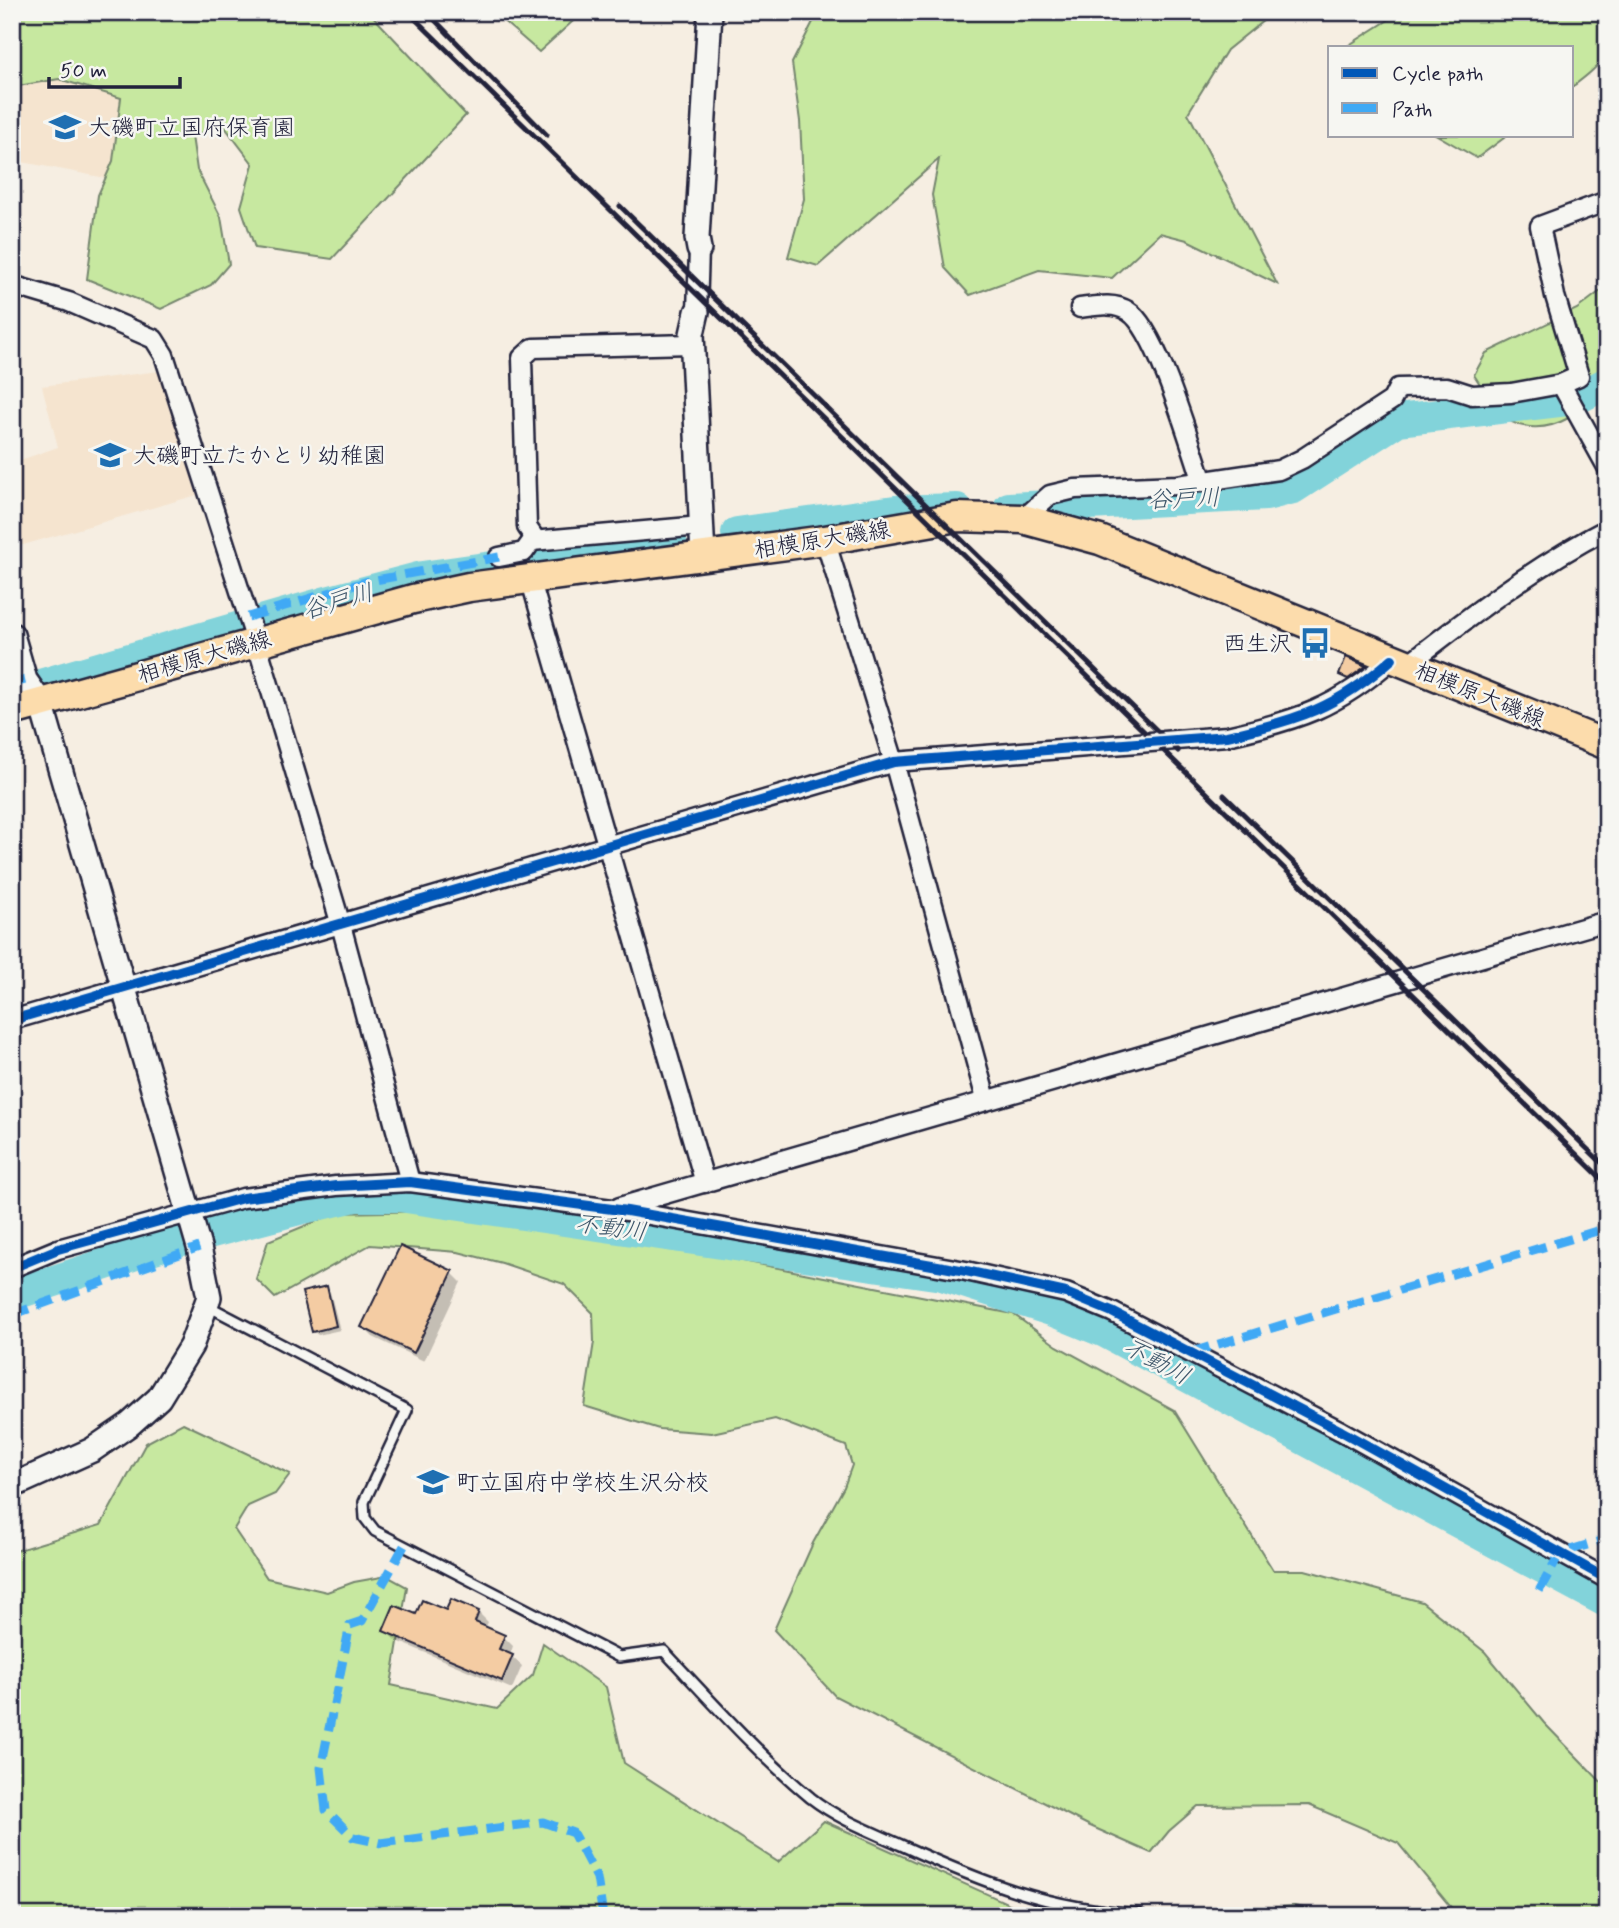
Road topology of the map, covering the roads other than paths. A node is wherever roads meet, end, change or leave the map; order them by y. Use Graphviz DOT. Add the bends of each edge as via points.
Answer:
graph roads {
  1 [pos="710,12"];
  2 [pos="1607,201"];
  3 [pos="699,248"];
  4 [pos="12,285"];
  5 [pos="1080,308"];
  6 [pos="697,312"];
  7 [pos="692,344"];
  8 [pos="1563,387"];
  9 [pos="1607,467"];
  10 [pos="1203,482"];
  11 [pos="1028,515"];
  12 [pos="701,526"];
  13 [pos="1607,529"];
  14 [pos="536,540"];
  15 [pos="825,540"];
  16 [pos="703,556"];
  17 [pos="499,557"];
  18 [pos="530,578"];
  19 [pos="253,631"];
  20 [pos="12,635"];
  21 [pos="1400,662"];
  22 [pos="34,693"];
  23 [pos="12,711"];
  24 [pos="1607,745"];
  25 [pos="894,762"];
  26 [pos="606,847"];
  27 [pos="1607,921"];
  28 [pos="341,925"];
  29 [pos="124,988"];
  30 [pos="12,1020"];
  31 [pos="986,1099"];
  32 [pos="410,1182"];
  33 [pos="705,1182"];
  34 [pos="610,1210"];
  35 [pos="189,1213"];
  36 [pos="12,1268"];
  37 [pos="206,1305"];
  38 [pos="12,1486"];
  39 [pos="1607,1579"];
  40 [pos="1139,1914"];
  1 -- 3 [label="street"];
  2 -- 8 [label="street" via="1539,226 1579,376"];
  3 -- 6 [label="street"];
  4 -- 19 [label="street" via="69,302 154,339 169,368"];
  5 -- 10 [label="street" via="1117,306 1137,319 1176,399"];
  6 -- 7 [label="street"];
  7 -- 12 [label="street"];
  7 -- 14 [label="street" via="533,348 525,352 527,527"];
  8 -- 9 [label="street"];
  8 -- 10 [label="street" via="1485,394 1447,387 1398,388 1392,400 1302,459 1279,470"];
  10 -- 11 [label="street" via="1075,489 1050,495"];
  11 -- 15 [label="main road, 相模原大磯線" via="957,517"];
  11 -- 21 [label="main road, 相模原大磯線"];
  12 -- 14 [label="street"];
  12 -- 16 [label="street"];
  13 -- 21 [label="street" via="1528,575"];
  14 -- 17 [label="street" via="524,552"];
  15 -- 16 [label="main road, 相模原大磯線"];
  15 -- 25 [label="street"];
  16 -- 18 [label="main road, 相模原大磯線"];
  18 -- 19 [label="main road, 相模原大磯線"];
  18 -- 26 [label="street"];
  19 -- 22 [label="main road, 相模原大磯線"];
  19 -- 28 [label="street"];
  20 -- 22 [label="street"];
  21 -- 24 [label="main road, 相模原大磯線"];
  21 -- 25 [label="street" via="1319,710 1227,736"];
  22 -- 23 [label="main road, 相模原大磯線"];
  22 -- 29 [label="street"];
  25 -- 26 [label="street"];
  25 -- 31 [label="street"];
  26 -- 28 [label="street"];
  26 -- 33 [label="street"];
  27 -- 31 [label="street"];
  28 -- 29 [label="street"];
  28 -- 32 [label="street"];
  29 -- 30 [label="street"];
  29 -- 35 [label="street"];
  31 -- 33 [label="street"];
  32 -- 34 [label="street"];
  32 -- 35 [label="street" via="296,1189"];
  33 -- 34 [label="street"];
  34 -- 39 [label="street" via="966,1271 1066,1293 1192,1352"];
  35 -- 36 [label="street" via="58,1249"];
  35 -- 37 [label="street" via="209,1297"];
  37 -- 38 [label="street" via="191,1346 159,1398 92,1450"];
  37 -- 40 [label="lane" via="407,1410 364,1502 365,1518 375,1531 619,1657 664,1651 811,1798 839,1817 985,1883 1089,1911"];
}
